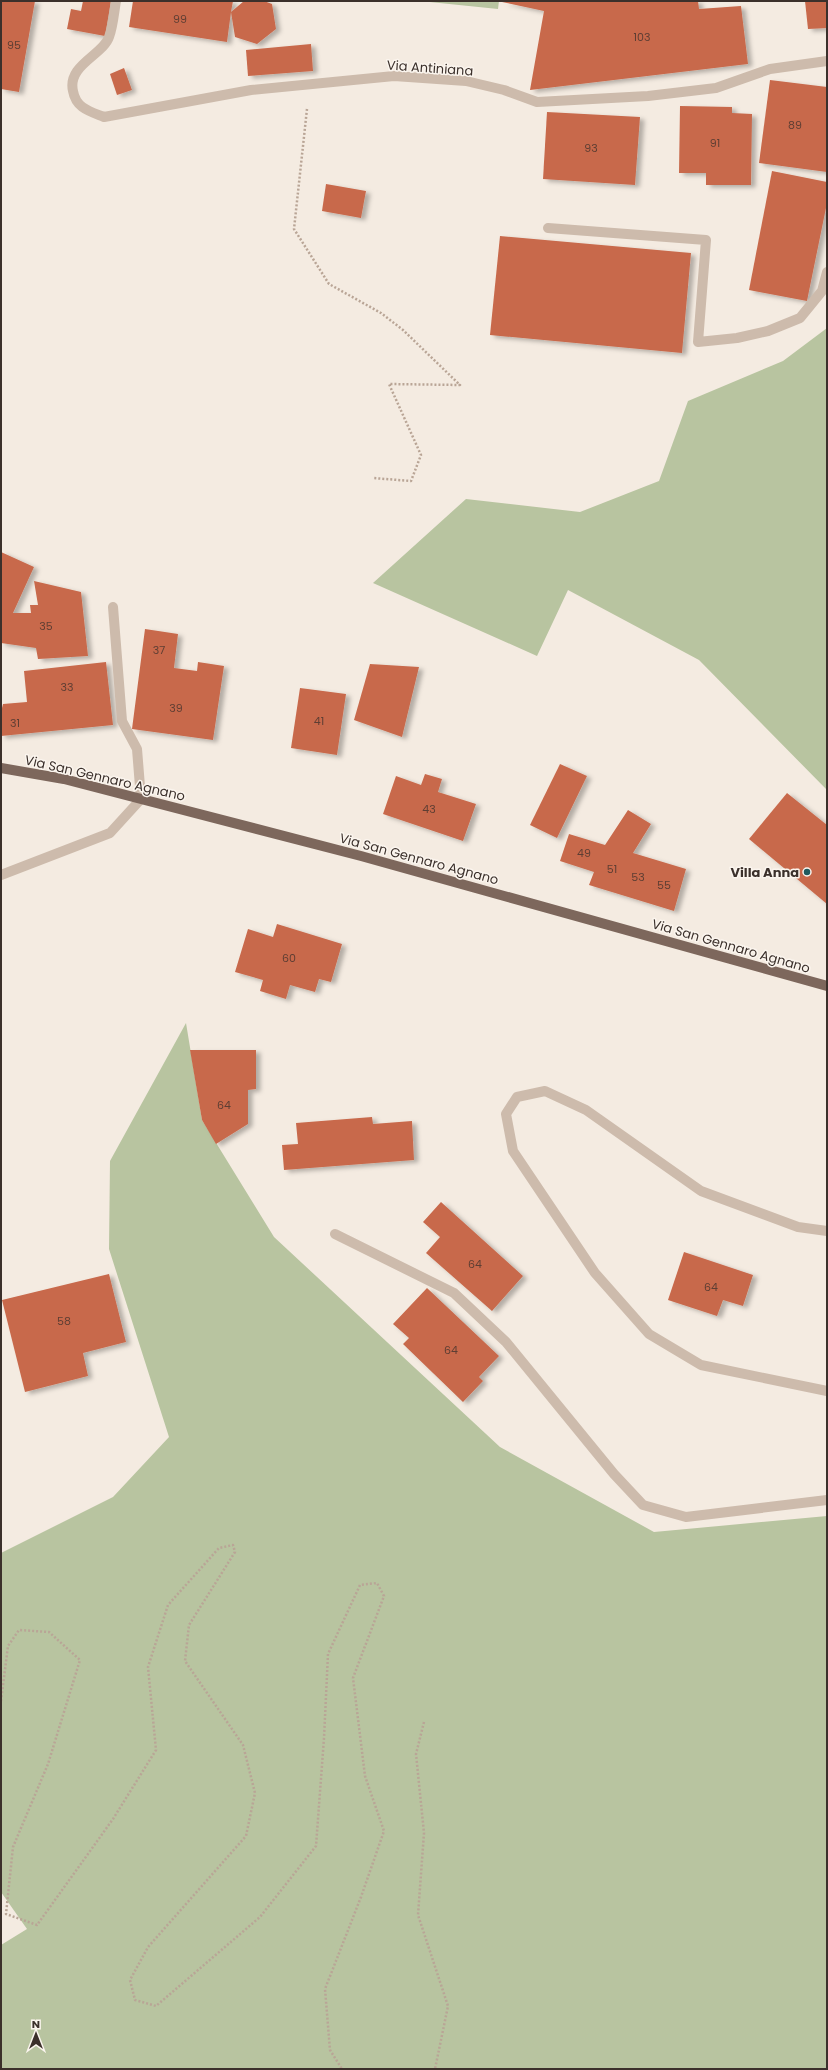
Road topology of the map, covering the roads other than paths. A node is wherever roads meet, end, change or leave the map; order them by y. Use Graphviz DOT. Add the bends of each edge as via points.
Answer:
graph roads {
  1 [pos="116,1"];
  2 [pos="827,61"];
  3 [pos="548,228"];
  4 [pos="827,272"];
  5 [pos="113,607"];
  6 [pos="1,768"];
  7 [pos="141,799"];
  8 [pos="1,875"];
  9 [pos="827,986"];
  10 [pos="827,1231"];
  11 [pos="335,1234"];
  12 [pos="827,1391"];
  13 [pos="827,1500"];
  1 -- 2 [label="street, Via Antiniana" via="109,39 75,73 72,86 74,98 83,109 104,116 252,90 394,76 466,81 504,90 537,102 648,96 716,88 770,69"];
  3 -- 4 [label="street" via="706,240 698,342 737,338 768,331 800,318 822,291"];
  5 -- 7 [label="street" via="122,722 137,749"];
  6 -- 7 [label="main road, Via San Gennaro Agnano" via="64,779"];
  7 -- 8 [label="street" via="110,833"];
  7 -- 9 [label="main road, Via San Gennaro Agnano" via="361,856"];
  10 -- 12 [label="street" via="798,1227 701,1191 586,1110 545,1091 517,1097 506,1114 514,1151 595,1273 649,1334 701,1365"];
  11 -- 13 [label="street" via="454,1293 506,1342 614,1474 643,1505 686,1517"];
}
